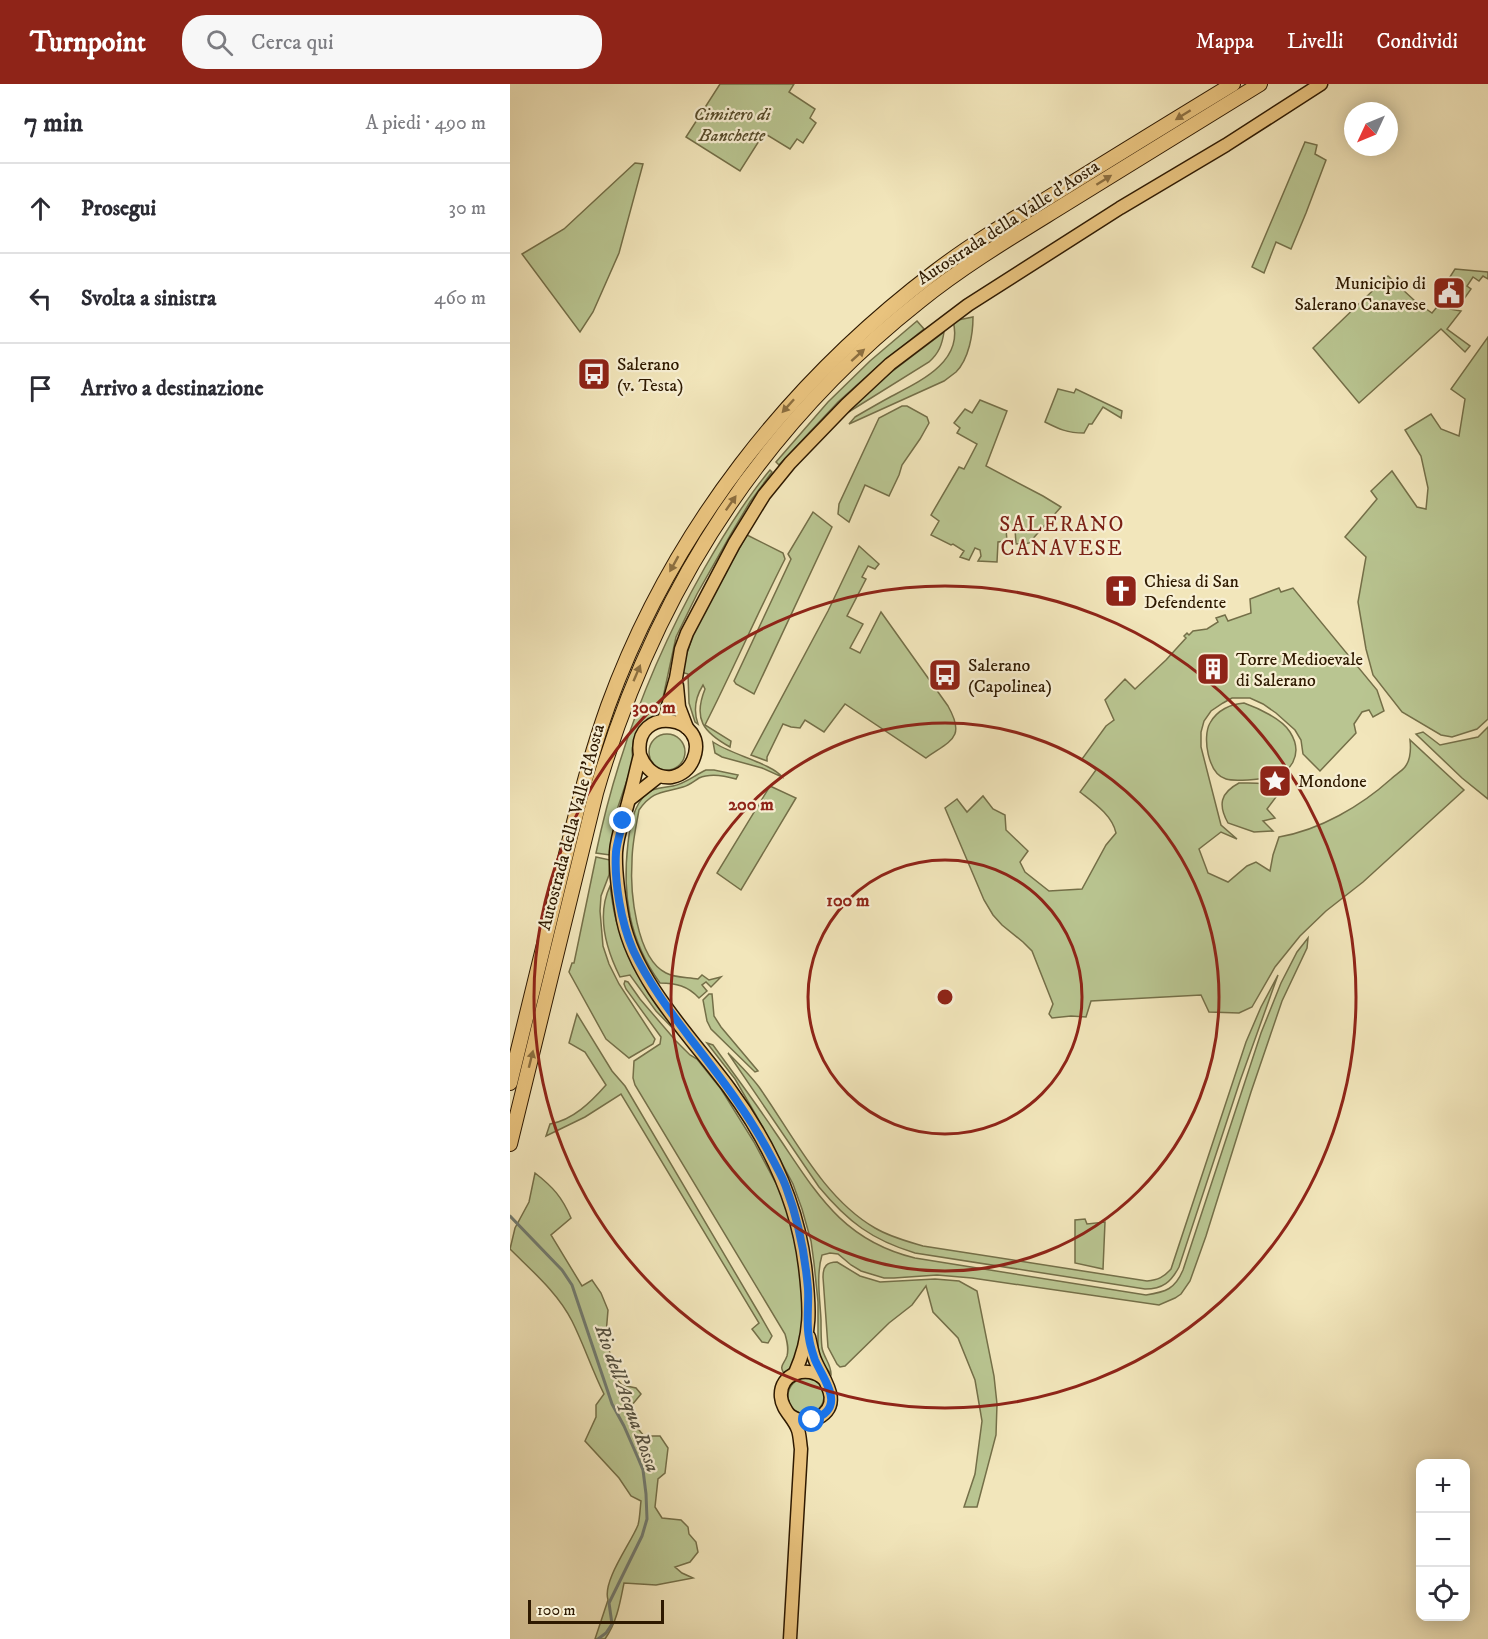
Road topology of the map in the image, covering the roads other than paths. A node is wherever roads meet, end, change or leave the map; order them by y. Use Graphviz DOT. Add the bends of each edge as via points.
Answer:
graph roads {
  1 [pos="1233,84"];
  2 [pos="1260,84"];
  3 [pos="1321,84"];
  4 [pos="676,678"];
  5 [pos="664,720"];
  6 [pos="687,728"];
  7 [pos="640,755"];
  8 [pos="659,776"];
  9 [pos="630,799"];
  10 [pos="510,1083"];
  11 [pos="512,1138"];
  12 [pos="808,1336"];
  13 [pos="795,1373"];
  14 [pos="824,1378"];
  15 [pos="791,1416"];
  16 [pos="814,1419"];
  17 [pos="801,1449"];
  18 [pos="790,1639"];
  1 -- 10 [label="highway, Autostrada della Valle d'Aosta, one-way" via="937,270 840,352 743,460 675,562 609,704 583,785"];
  11 -- 2 [label="highway, Autostrada della Valle d'Aosta, one-way" via="607,753 635,678 671,601 730,503 819,394 937,288 1004,242"];
  3 -- 4 [label="main road" via="968,304 853,398 764,495 697,611 681,649"];
  4 -- 5 [label="main road"];
  4 -- 6 [label="main road" via="679,707"];
  5 -- 6 [label="main road"];
  5 -- 7 [label="main road" via="652,724 642,735"];
  6 -- 8 [label="main road" via="695,741 692,763 678,775"];
  7 -- 8 [label="main road" via="646,767"];
  7 -- 9 [label="main road"];
  8 -- 9 [label="main road"];
  9 -- 12 [label="main road" via="616,850 623,922 651,985 730,1090 764,1142 785,1185 804,1251"];
  12 -- 13 [label="main road"];
  12 -- 14 [label="main road"];
  13 -- 14 [label="main road" via="811,1371"];
  13 -- 15 [label="main road" via="785,1381 781,1393 783,1406"];
  14 -- 16 [label="main road" via="830,1388 830,1402 825,1412"];
  15 -- 16 [label="main road"];
  15 -- 17 [label="main road" via="799,1431"];
  16 -- 17 [label="main road"];
  17 -- 18 [label="main road"];
}
